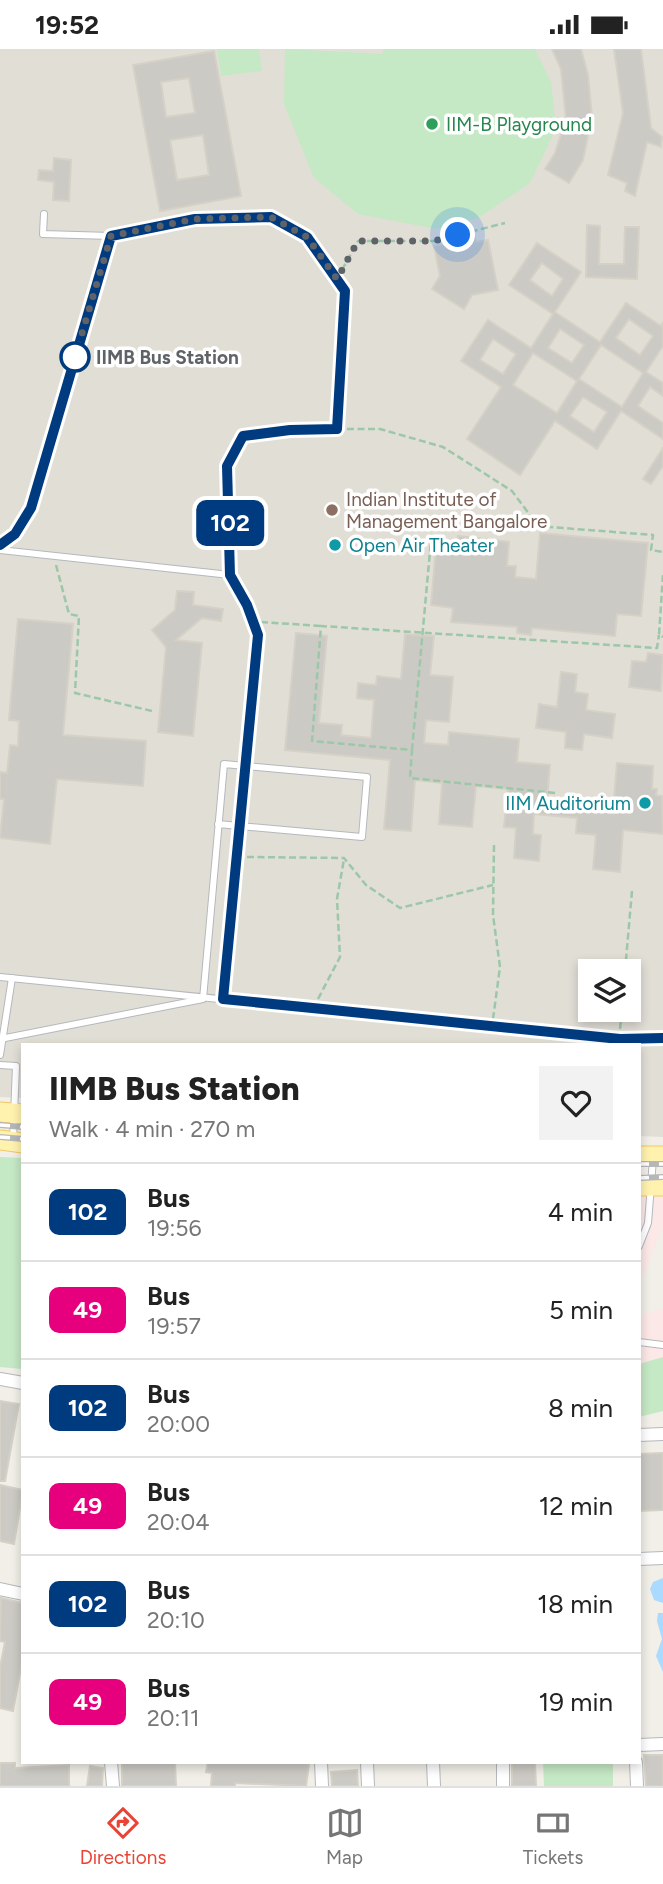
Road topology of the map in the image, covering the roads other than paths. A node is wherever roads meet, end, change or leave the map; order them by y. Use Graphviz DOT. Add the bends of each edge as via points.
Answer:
graph roads {
  1 [pos="44,214"];
  2 [pos="111,236"];
  3 [pos="0,548"];
  4 [pos="230,575"];
  5 [pos="245,766"];
  6 [pos="218,824"];
  7 [pos="238,826"];
  8 [pos="0,977"];
  9 [pos="12,978"];
  10 [pos="203,999"];
  11 [pos="223,999"];
  12 [pos="663,1038"];
  13 [pos="1,1040"];
  14 [pos="0,1055"];
  15 [pos="0,1065"];
  16 [pos="12,1113"];
  17 [pos="12,1142"];
  18 [pos="652,1156"];
  19 [pos="652,1186"];
  20 [pos="641,1221"];
  21 [pos="648,1223"];
  22 [pos="641,1242"];
  23 [pos="641,1342"];
  24 [pos="663,1345"];
  25 [pos="0,1379"];
  26 [pos="21,1383"];
  27 [pos="663,1434"];
  28 [pos="641,1435"];
  29 [pos="663,1558"];
  30 [pos="641,1559"];
  31 [pos="0,1589"];
  32 [pos="21,1594"];
  33 [pos="663,1744"];
  34 [pos="641,1745"];
  35 [pos="111,1764"];
  36 [pos="321,1764"];
  37 [pos="367,1764"];
  38 [pos="433,1764"];
  39 [pos="503,1764"];
  40 [pos="636,1764"];
  41 [pos="113,1786"];
  42 [pos="322,1786"];
  43 [pos="368,1786"];
  44 [pos="434,1786"];
  45 [pos="503,1786"];
  46 [pos="637,1786"];
  1 -- 2 [label="lane" via="43,234"];
  2 -- 3 [label="lane" via="31,508"];
  2 -- 4 [label="lane" via="195,219 271,217 307,237 345,291 337,429 243,436 227,466"];
  3 -- 4 [label="lane"];
  4 -- 5 [label="lane" via="258,635"];
  5 -- 6 [label="lane" via="224,764"];
  5 -- 7 [label="lane"];
  5 -- 7 [label="lane" via="367,776 362,837"];
  6 -- 7 [label="lane"];
  6 -- 10 [label="lane"];
  7 -- 11 [label="lane"];
  8 -- 9 [label="lane"];
  9 -- 10 [label="lane"];
  9 -- 13 [label="lane"];
  10 -- 11 [label="lane"];
  10 -- 13 [label="lane"];
  11 -- 12 [label="lane" via="620,1039"];
  13 -- 14 [label="lane"];
  15 -- 16 [label="lane" via="16,1066"];
  16 -- 17 [label="lane"];
  18 -- 19 [label="lane"];
  19 -- 21 [label="lane"];
  20 -- 21 [label="lane"];
  21 -- 22 [label="lane"];
  23 -- 24 [label="lane"];
  25 -- 26 [label="street"];
  27 -- 28 [label="street"];
  29 -- 30 [label="street"];
  31 -- 32 [label="street"];
  33 -- 34 [label="street"];
  35 -- 41 [label="street"];
  36 -- 42 [label="street"];
  37 -- 43 [label="street"];
  38 -- 44 [label="street"];
  39 -- 45 [label="street"];
  40 -- 46 [label="street"];
}
